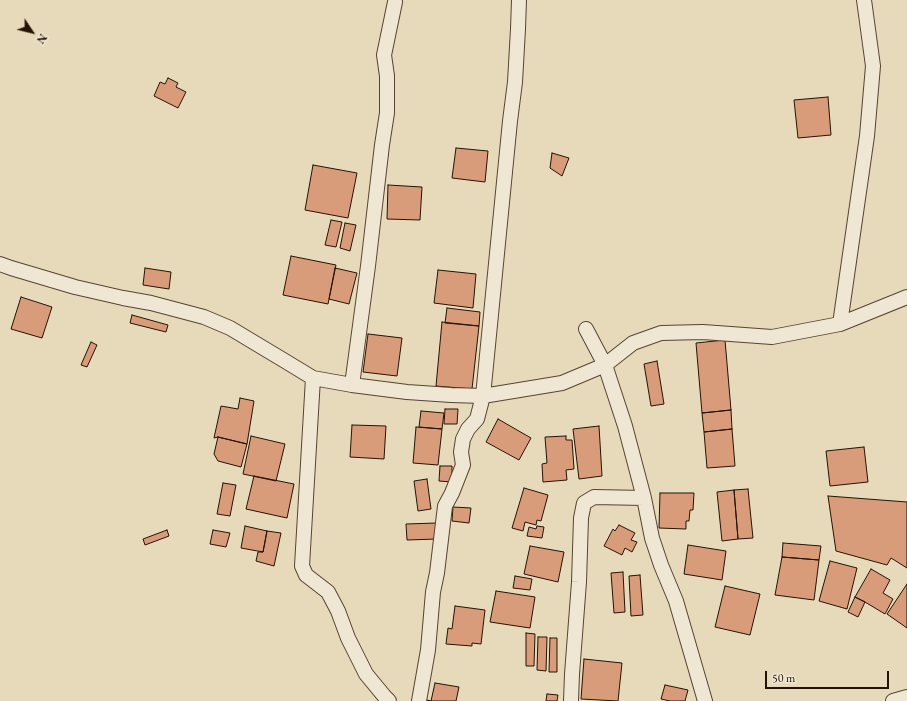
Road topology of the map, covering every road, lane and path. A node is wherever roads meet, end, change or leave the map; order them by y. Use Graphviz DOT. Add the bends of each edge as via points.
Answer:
graph roads {
  1 [pos="519,0"];
  2 [pos="864,0"];
  3 [pos="395,2"];
  4 [pos="0,264"];
  5 [pos="907,297"];
  6 [pos="840,324"];
  7 [pos="586,329"];
  8 [pos="605,365"];
  9 [pos="313,378"];
  10 [pos="352,385"];
  11 [pos="483,396"];
  12 [pos="644,498"];
  13 [pos="907,697"];
  14 [pos="390,701"];
  15 [pos="419,701"];
  16 [pos="571,701"];
  17 [pos="705,701"];
  18 [pos="893,701"];
  1 -- 11 [label="street" via="515,82"];
  2 -- 6 [label="street" via="873,66 867,136"];
  3 -- 10 [label="street" via="384,55 387,113"];
  4 -- 9 [label="street" via="75,287 204,317 230,328"];
  5 -- 6 [label="street"];
  6 -- 8 [label="street" via="772,337 703,332 661,333 633,343"];
  7 -- 8 [label="street"];
  8 -- 11 [label="street" via="562,383"];
  8 -- 12 [label="street" via="625,426"];
  9 -- 10 [label="street"];
  9 -- 14 [label="street" via="302,566 306,575 328,592 366,674"];
  10 -- 11 [label="street" via="407,392"];
  11 -- 15 [label="street" via="477,420 468,429 463,440 463,465 445,506 428,650"];
  12 -- 16 [label="street" via="594,497 584,503 581,518"];
  12 -- 17 [label="street" via="652,538 676,602"];
  13 -- 18 [label="street"];
}
